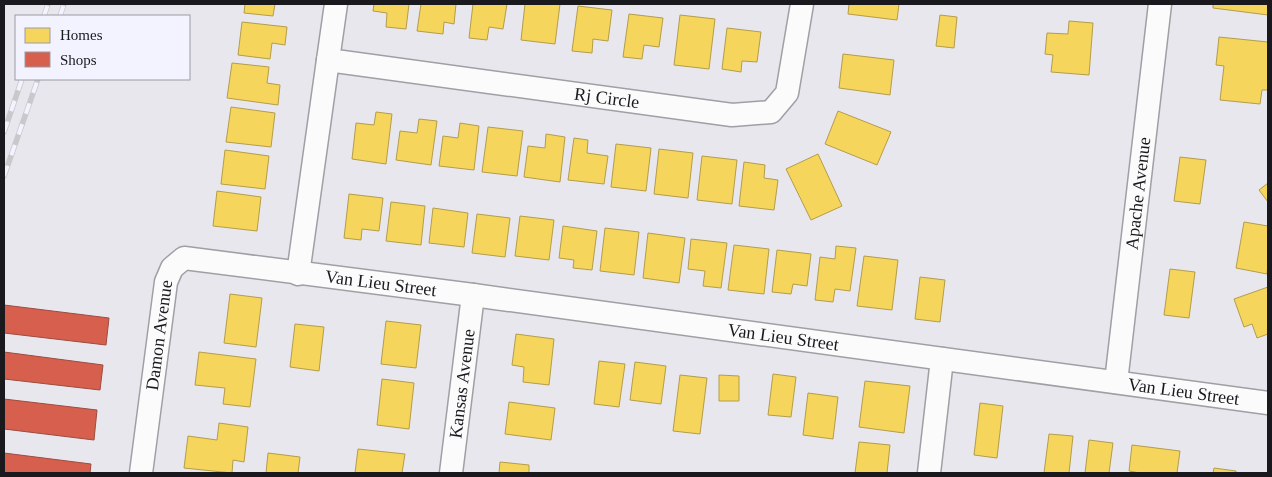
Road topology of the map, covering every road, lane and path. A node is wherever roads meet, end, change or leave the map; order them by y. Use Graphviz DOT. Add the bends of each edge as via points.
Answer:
graph roads {
  1 [pos="336,4"];
  2 [pos="802,4"];
  3 [pos="1160,4"];
  4 [pos="328,60"];
  5 [pos="298,274"];
  6 [pos="473,295"];
  7 [pos="942,359"];
  8 [pos="1116,382"];
  9 [pos="1268,403"];
  10 [pos="141,473"];
  11 [pos="451,473"];
  12 [pos="929,473"];
  1 -- 4 [label="street"];
  2 -- 4 [label="street, Rj Circle" via="788,93 771,112 732,115"];
  3 -- 8 [label="street, Apache Avenue"];
  4 -- 5 [label="street"];
  5 -- 6 [label="street, Van Lieu Street"];
  5 -- 10 [label="street, Damon Avenue" via="184,258 172,268 166,282"];
  6 -- 7 [label="street, Van Lieu Street"];
  6 -- 11 [label="street, Kansas Avenue"];
  7 -- 8 [label="street, Van Lieu Street"];
  7 -- 12 [label="street"];
  8 -- 9 [label="street, Van Lieu Street"];
}
